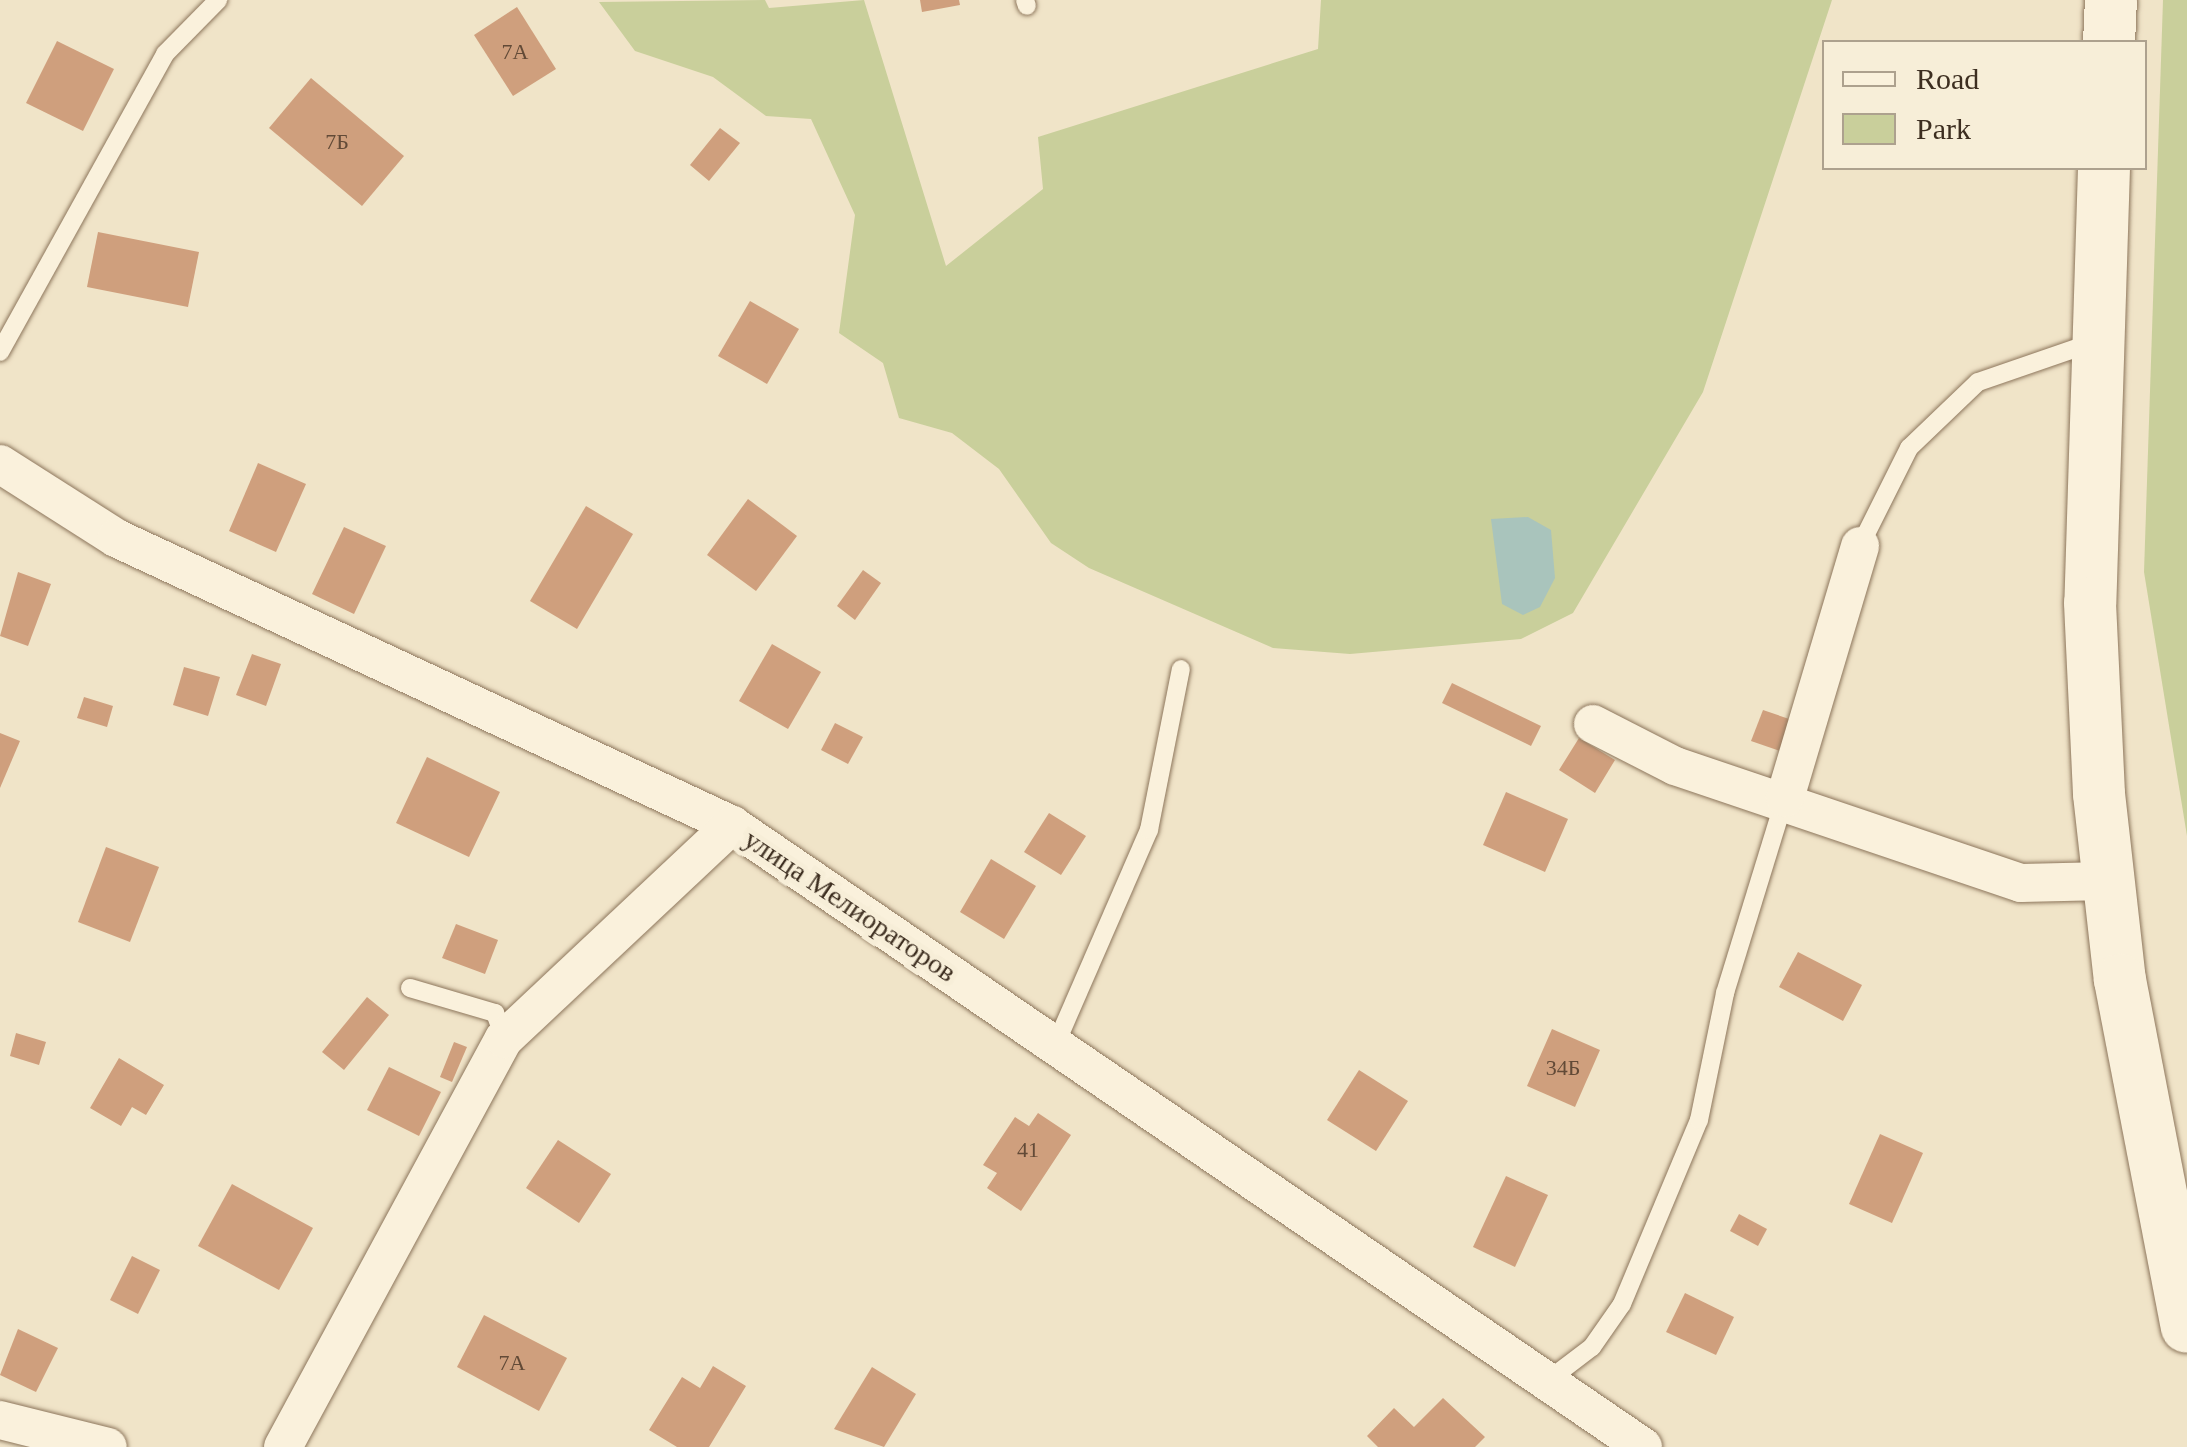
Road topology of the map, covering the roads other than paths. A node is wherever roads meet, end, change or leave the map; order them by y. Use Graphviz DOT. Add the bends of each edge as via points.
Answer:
graph roads {
  1 [pos="218,0"];
  2 [pos="2112,0"];
  3 [pos="2110,40"];
  4 [pos="2104,170"];
  5 [pos="2096,341"];
  6 [pos="0,352"];
  7 [pos="0,464"];
  8 [pos="1860,546"];
  9 [pos="1181,669"];
  10 [pos="1594,724"];
  11 [pos="1785,798"];
  12 [pos="732,825"];
  13 [pos="2106,881"];
  14 [pos="410,988"];
  15 [pos="504,1039"];
  16 [pos="1055,1046"];
  17 [pos="2187,1326"];
  18 [pos="1546,1382"];
  19 [pos="0,1420"];
  20 [pos="108,1447"];
  21 [pos="283,1447"];
  22 [pos="1644,1447"];
  1 -- 6 [label="lane" via="166,54"];
  2 -- 3 [label="main road"];
  4 -- 5 [label="main road"];
  5 -- 8 [label="lane" via="1978,382 1909,448"];
  5 -- 13 [label="main road" via="2090,604"];
  7 -- 12 [label="street, улица Мелиораторов" via="116,538"];
  8 -- 11 [label="street"];
  9 -- 16 [label="lane" via="1149,830"];
  10 -- 11 [label="street" via="1675,766"];
  11 -- 13 [label="street" via="2022,883"];
  11 -- 18 [label="lane" via="1725,994 1700,1120 1622,1304 1592,1347"];
  12 -- 15 [label="street"];
  12 -- 16 [label="street, улица Мелиораторов"];
  13 -- 17 [label="main road"];
  14 -- 15 [label="lane" via="495,1012"];
  15 -- 21 [label="street"];
  16 -- 18 [label="street, улица Мелиораторов"];
  18 -- 22 [label="street, улица Мелиораторов"];
  19 -- 20 [label="street"];
}
